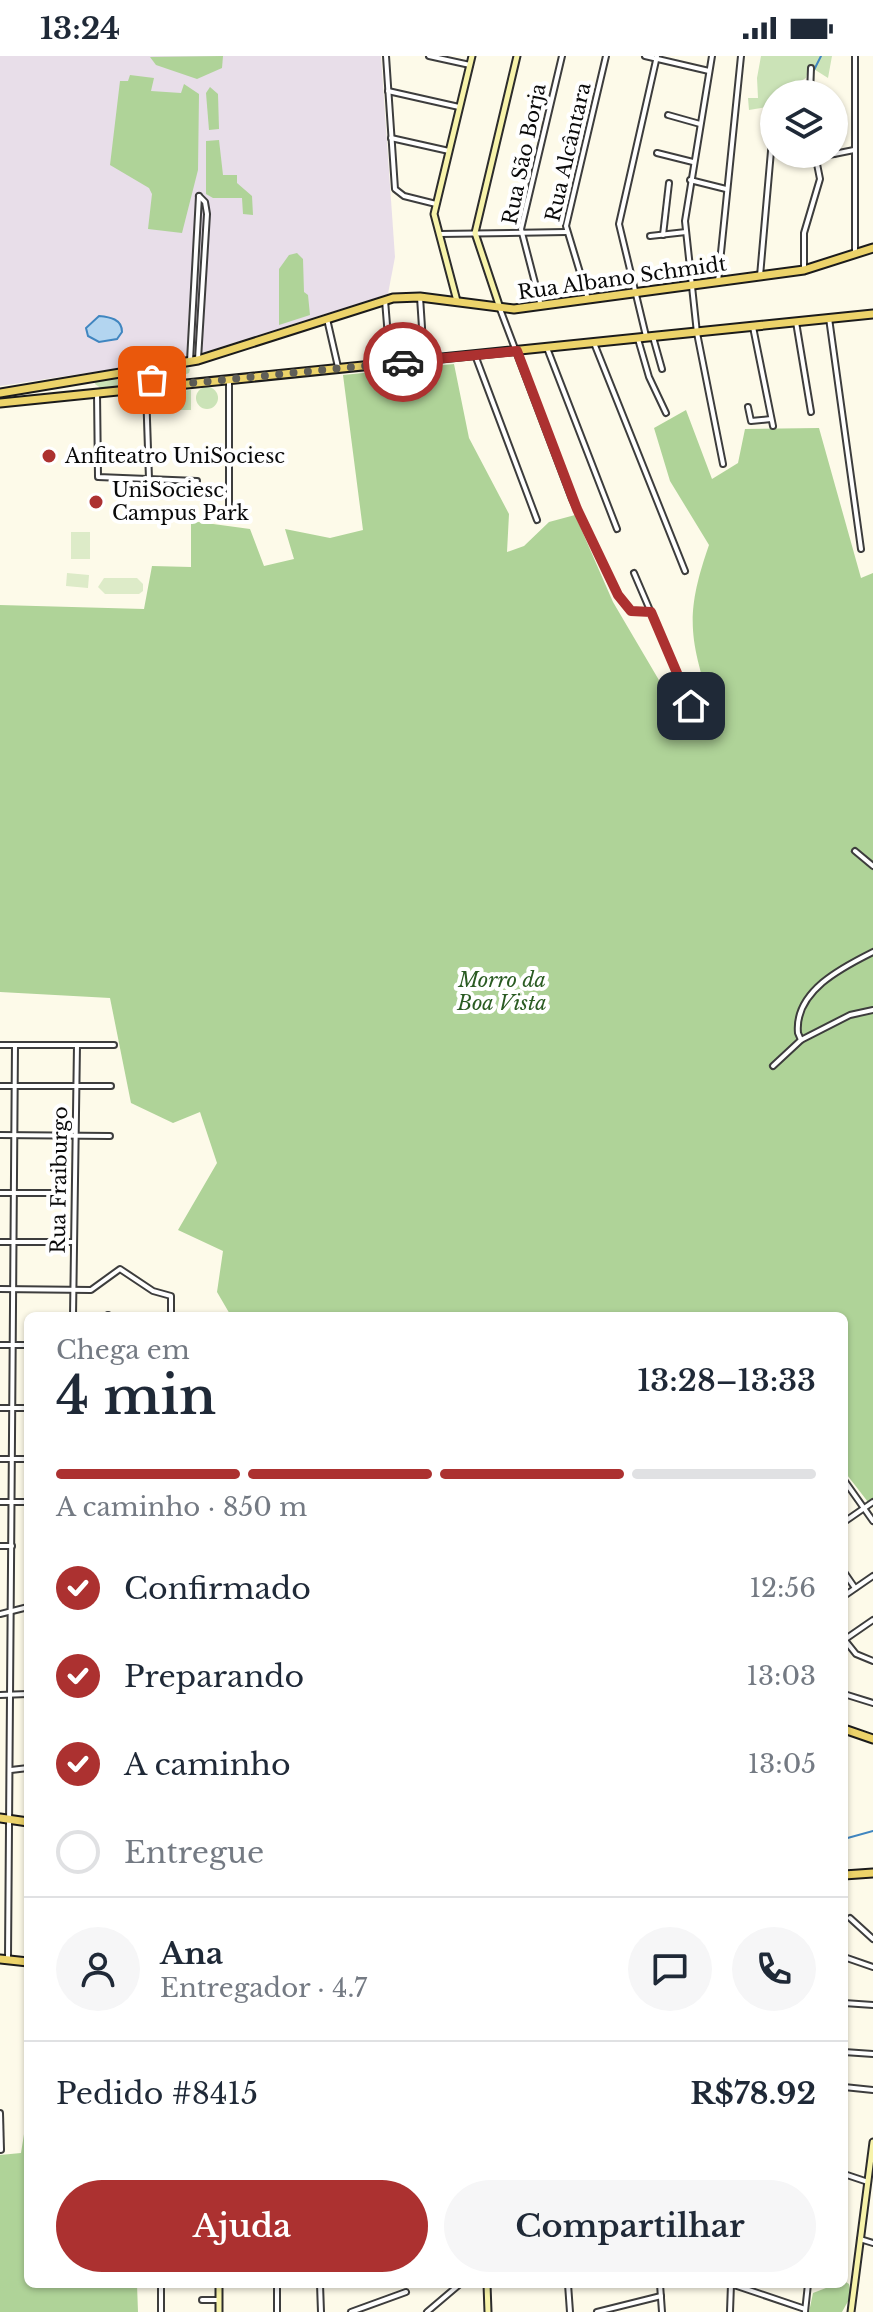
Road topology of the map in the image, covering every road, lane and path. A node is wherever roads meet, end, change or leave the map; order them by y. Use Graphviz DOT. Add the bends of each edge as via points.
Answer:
graph roads {
  1 [pos="386,56"];
  2 [pos="429,56"];
  3 [pos="472,56"];
  4 [pos="517,56"];
  5 [pos="562,56"];
  6 [pos="606,56"];
  7 [pos="645,56"];
  8 [pos="712,56"];
  9 [pos="741,56"];
  10 [pos="855,56"];
  11 [pos="656,57"];
  12 [pos="470,65"];
  13 [pos="811,68"];
  14 [pos="709,71"];
  15 [pos="811,80"];
  16 [pos="388,91"];
  17 [pos="459,107"];
  18 [pos="668,115"];
  19 [pos="700,124"];
  20 [pos="391,138"];
  21 [pos="854,150"];
  22 [pos="449,151"];
  23 [pos="848,151"];
  24 [pos="657,153"];
  25 [pos="693,162"];
  26 [pos="770,168"];
  27 [pos="818,168"];
  28 [pos="690,180"];
  29 [pos="669,183"];
  30 [pos="726,189"];
  31 [pos="436,204"];
  32 [pos="521,232"];
  33 [pos="566,232"];
  34 [pos="686,232"];
  35 [pos="475,233"];
  36 [pos="438,234"];
  37 [pos="663,235"];
  38 [pos="650,236"];
  39 [pos="873,248"];
  40 [pos="196,249"];
  41 [pos="204,250"];
  42 [pos="855,254"];
  43 [pos="804,270"];
  44 [pos="760,276"];
  45 [pos="718,282"];
  46 [pos="693,285"];
  47 [pos="636,293"];
  48 [pos="420,297"];
  49 [pos="588,299"];
  50 [pos="385,300"];
  51 [pos="458,302"];
  52 [pos="541,306"];
  53 [pos="500,309"];
  54 [pos="873,314"];
  55 [pos="829,318"];
  56 [pos="327,319"];
  57 [pos="796,322"];
  58 [pos="753,327"];
  59 [pos="697,333"];
  60 [pos="646,338"];
  61 [pos="594,343"];
  62 [pos="547,348"];
  63 [pos="517,351"];
  64 [pos="475,355"];
  65 [pos="194,360"];
  66 [pos="424,360"];
  67 [pos="390,363"];
  68 [pos="171,364"];
  69 [pos="338,369"];
  70 [pos="662,369"];
  71 [pos="92,376"];
  72 [pos="229,380"];
  73 [pos="161,386"];
  74 [pos="146,388"];
  75 [pos="0,393"];
  76 [pos="97,393"];
  77 [pos="0,403"];
  78 [pos="748,407"];
  79 [pos="811,412"];
  80 [pos="666,413"];
  81 [pos="771,419"];
  82 [pos="773,426"];
  83 [pos="723,464"];
  84 [pos="149,479"];
  85 [pos="197,481"];
  86 [pos="229,514"];
  87 [pos="537,520"];
  88 [pos="617,529"];
  89 [pos="861,549"];
  90 [pos="685,571"];
  91 [pos="634,573"];
  92 [pos="651,612"];
  93 [pos="691,706"];
  94 [pos="855,851"];
  95 [pos="873,866"];
  96 [pos="873,952"];
  97 [pos="873,1010"];
  98 [pos="801,1040"];
  99 [pos="0,1045"];
  100 [pos="15,1045"];
  101 [pos="77,1045"];
  102 [pos="114,1045"];
  103 [pos="773,1066"];
  104 [pos="0,1086"];
  105 [pos="15,1086"];
  106 [pos="76,1086"];
  107 [pos="111,1086"];
  108 [pos="0,1135"];
  109 [pos="15,1135"];
  110 [pos="76,1135"];
  111 [pos="110,1136"];
  112 [pos="0,1193"];
  113 [pos="15,1193"];
  114 [pos="65,1193"];
  115 [pos="0,1242"];
  116 [pos="14,1242"];
  117 [pos="74,1242"];
  118 [pos="0,1289"];
  119 [pos="14,1289"];
  120 [pos="74,1290"];
  121 [pos="73,1312"];
  122 [pos="171,1312"];
  123 [pos="0,1345"];
  124 [pos="14,1345"];
  125 [pos="24,1345"];
  126 [pos="0,1408"];
  127 [pos="13,1408"];
  128 [pos="24,1408"];
  129 [pos="0,1459"];
  130 [pos="13,1459"];
  131 [pos="24,1459"];
  132 [pos="848,1486"];
  133 [pos="0,1502"];
  134 [pos="13,1502"];
  135 [pos="24,1502"];
  136 [pos="873,1502"];
  137 [pos="864,1508"];
  138 [pos="848,1519"];
  139 [pos="873,1521"];
  140 [pos="0,1546"];
  141 [pos="12,1546"];
  142 [pos="873,1576"];
  143 [pos="848,1578"];
  144 [pos="855,1588"];
  145 [pos="848,1593"];
  146 [pos="24,1608"];
  147 [pos="12,1611"];
  148 [pos="0,1614"];
  149 [pos="873,1620"];
  150 [pos="848,1637"];
  151 [pos="848,1645"];
  152 [pos="873,1661"];
  153 [pos="11,1694"];
  154 [pos="24,1694"];
  155 [pos="0,1695"];
  156 [pos="848,1695"];
  157 [pos="873,1703"];
  158 [pos="848,1730"];
  159 [pos="873,1739"];
  160 [pos="24,1768"];
  161 [pos="11,1770"];
  162 [pos="0,1818"];
  163 [pos="11,1818"];
  164 [pos="24,1820"];
  165 [pos="873,1873"];
  166 [pos="848,1875"];
  167 [pos="850,1918"];
  168 [pos="873,1939"];
  169 [pos="848,1958"];
  170 [pos="4,1959"];
  171 [pos="24,1962"];
  172 [pos="873,1967"];
  173 [pos="848,2003"];
  174 [pos="873,2005"];
  175 [pos="848,2052"];
  176 [pos="873,2054"];
  177 [pos="848,2087"];
  178 [pos="873,2090"];
  179 [pos="0,2113"];
  180 [pos="873,2142"];
  181 [pos="1,2150"];
  182 [pos="872,2158"];
  183 [pos="848,2175"];
  184 [pos="868,2182"];
  185 [pos="860,2239"];
  186 [pos="873,2243"];
  187 [pos="161,2288"];
  188 [pos="219,2288"];
  189 [pos="277,2288"];
  190 [pos="320,2288"];
  191 [pos="455,2288"];
  192 [pos="487,2288"];
  193 [pos="568,2288"];
  194 [pos="660,2288"];
  195 [pos="731,2288"];
  196 [pos="742,2288"];
  197 [pos="808,2288"];
  198 [pos="406,2292"];
  199 [pos="661,2296"];
  200 [pos="202,2300"];
  201 [pos="219,2300"];
  202 [pos="805,2310"];
  203 [pos="428,2311"];
  204 [pos="161,2312"];
  205 [pos="219,2312"];
  206 [pos="277,2312"];
  207 [pos="321,2312"];
  208 [pos="351,2312"];
  209 [pos="488,2312"];
  210 [pos="570,2312"];
  211 [pos="597,2312"];
  212 [pos="662,2312"];
  213 [pos="730,2312"];
  214 [pos="851,2312"];
  1 -- 16 [label="street"];
  2 -- 12 [label="street"];
  3 -- 12 [label="street"];
  4 -- 35 [label="street"];
  5 -- 32 [label="street, Rua São Borja"];
  6 -- 33 [label="street, Rua Alcântara"];
  7 -- 11 [label="street"];
  8 -- 14 [label="street"];
  9 -- 30 [label="street"];
  10 -- 21 [label="street"];
  11 -- 14 [label="street"];
  11 -- 47 [label="street" via="620,219"];
  12 -- 17 [label="street"];
  13 -- 15 [label="street"];
  14 -- 19 [label="street"];
  16 -- 17 [label="street"];
  16 -- 20 [label="street"];
  17 -- 22 [label="street"];
  18 -- 19 [label="street"];
  19 -- 25 [label="street"];
  20 -- 22 [label="street"];
  20 -- 31 [label="street" via="397,193"];
  21 -- 23 [label="street"];
  21 -- 42 [label="street"];
  22 -- 31 [label="street"];
  24 -- 25 [label="street"];
  25 -- 28 [label="street"];
  26 -- 44 [label="street"];
  27 -- 43 [label="street" via="820,179 804,233"];
  28 -- 30 [label="street"];
  28 -- 34 [label="street"];
  29 -- 37 [label="street"];
  30 -- 45 [label="street"];
  31 -- 36 [label="street"];
  32 -- 33 [label="street"];
  32 -- 35 [label="street"];
  32 -- 52 [label="street, Rua São Borja"];
  33 -- 49 [label="street, Rua Alcântara"];
  34 -- 37 [label="street"];
  34 -- 46 [label="street"];
  35 -- 36 [label="street"];
  35 -- 53 [label="street"];
  36 -- 51 [label="street"];
  37 -- 38 [label="street"];
  39 -- 42 [label="main road, Rua Albano Schmidt"];
  40 -- 41 [label="street"];
  40 -- 41 [label="street" via="199,196 206,206"];
  40 -- 65 [label="street"];
  41 -- 65 [label="street"];
  42 -- 43 [label="main road, Rua Albano Schmidt"];
  43 -- 44 [label="main road, Rua Albano Schmidt"];
  44 -- 45 [label="main road, Rua Albano Schmidt"];
  45 -- 46 [label="main road, Rua Albano Schmidt"];
  46 -- 47 [label="main road, Rua Albano Schmidt"];
  46 -- 59 [label="street"];
  47 -- 49 [label="main road, Rua Albano Schmidt"];
  47 -- 60 [label="street"];
  48 -- 50 [label="main road, Rua Albano Schmidt"];
  48 -- 51 [label="main road, Rua Albano Schmidt"];
  48 -- 66 [label="street"];
  49 -- 52 [label="main road, Rua Albano Schmidt"];
  50 -- 56 [label="main road, Rua Albano Schmidt"];
  50 -- 67 [label="street"];
  51 -- 53 [label="main road, Rua Albano Schmidt"];
  52 -- 53 [label="main road, Rua Albano Schmidt"];
  53 -- 63 [label="street"];
  54 -- 55 [label="main road"];
  55 -- 57 [label="main road"];
  55 -- 89 [label="street"];
  56 -- 65 [label="main road, Rua Albano Schmidt"];
  56 -- 69 [label="street"];
  57 -- 58 [label="main road"];
  57 -- 79 [label="street"];
  58 -- 59 [label="main road"];
  58 -- 81 [label="street"];
  59 -- 60 [label="main road"];
  59 -- 83 [label="street"];
  60 -- 61 [label="main road"];
  60 -- 70 [label="street"];
  60 -- 80 [label="street" via="647,372"];
  61 -- 62 [label="main road"];
  61 -- 90 [label="street"];
  62 -- 63 [label="main road"];
  62 -- 88 [label="street"];
  63 -- 64 [label="main road"];
  63 -- 92 [label="street" via="568,488 618,595 631,611"];
  64 -- 66 [label="main road"];
  64 -- 87 [label="street"];
  65 -- 68 [label="main road, Rua Albano Schmidt"];
  66 -- 67 [label="main road"];
  67 -- 69 [label="main road"];
  68 -- 71 [label="main road, Rua Albano Schmidt"];
  68 -- 73 [label="main road" via="153,376"];
  69 -- 72 [label="main road"];
  71 -- 75 [label="main road, Rua Albano Schmidt"];
  71 -- 76 [label="main road"];
  72 -- 73 [label="main road"];
  72 -- 86 [label="street"];
  73 -- 74 [label="main road"];
  74 -- 76 [label="main road"];
  74 -- 84 [label="street"];
  76 -- 77 [label="main road"];
  76 -- 84 [label="street" via="98,477"];
  78 -- 81 [label="street" via="751,421"];
  81 -- 82 [label="street"];
  84 -- 85 [label="street"];
  91 -- 92 [label="street"];
  92 -- 93 [label="street"];
  94 -- 95 [label="street"];
  96 -- 98 [label="street" via="836,971 816,990 798,1022"];
  97 -- 98 [label="street" via="850,1015"];
  98 -- 103 [label="street"];
  99 -- 100 [label="street"];
  100 -- 101 [label="street"];
  100 -- 105 [label="street"];
  101 -- 102 [label="street"];
  101 -- 106 [label="street, Rua Fraiburgo"];
  104 -- 105 [label="street"];
  105 -- 106 [label="street"];
  105 -- 109 [label="street"];
  106 -- 107 [label="street"];
  106 -- 110 [label="street, Rua Fraiburgo"];
  108 -- 109 [label="street"];
  109 -- 110 [label="street"];
  109 -- 113 [label="street"];
  110 -- 111 [label="street"];
  110 -- 117 [label="street, Rua Fraiburgo"];
  112 -- 113 [label="street"];
  113 -- 114 [label="street"];
  113 -- 116 [label="street"];
  115 -- 116 [label="street"];
  116 -- 117 [label="street"];
  116 -- 119 [label="street"];
  117 -- 120 [label="street, Rua Fraiburgo"];
  118 -- 119 [label="street"];
  119 -- 120 [label="street"];
  119 -- 124 [label="street"];
  120 -- 121 [label="street, Rua Fraiburgo"];
  120 -- 122 [label="street" via="94,1290 120,1269 153,1291 171,1296"];
  123 -- 124 [label="street"];
  124 -- 125 [label="street"];
  124 -- 127 [label="street"];
  126 -- 127 [label="street"];
  127 -- 128 [label="street"];
  127 -- 130 [label="street"];
  129 -- 130 [label="street"];
  130 -- 131 [label="street"];
  130 -- 134 [label="street"];
  132 -- 137 [label="street"];
  133 -- 134 [label="street"];
  134 -- 135 [label="street"];
  134 -- 141 [label="street"];
  136 -- 137 [label="street"];
  137 -- 138 [label="street"];
  137 -- 139 [label="street"];
  140 -- 141 [label="street"];
  141 -- 147 [label="street"];
  142 -- 144 [label="street"];
  143 -- 144 [label="street"];
  144 -- 145 [label="street"];
  146 -- 147 [label="street"];
  147 -- 148 [label="street"];
  147 -- 153 [label="street"];
  149 -- 150 [label="street"];
  151 -- 152 [label="street"];
  153 -- 154 [label="street"];
  153 -- 155 [label="street"];
  153 -- 161 [label="street"];
  156 -- 157 [label="street"];
  158 -- 159 [label="main road"];
  160 -- 161 [label="street"];
  161 -- 163 [label="street"];
  162 -- 163 [label="main road"];
  163 -- 164 [label="main road"];
  163 -- 170 [label="street"];
  165 -- 166 [label="main road"];
  167 -- 168 [label="street"];
  169 -- 172 [label="street"];
  170 -- 171 [label="main road"];
  173 -- 174 [label="street"];
  175 -- 176 [label="street"];
  177 -- 178 [label="street"];
  179 -- 181 [label="street"];
  180 -- 182 [label="street"];
  182 -- 184 [label="street"];
  183 -- 184 [label="street"];
  184 -- 185 [label="street"];
  185 -- 186 [label="street"];
  185 -- 214 [label="street"];
  187 -- 204 [label="street"];
  188 -- 201 [label="street"];
  189 -- 206 [label="street"];
  190 -- 207 [label="street"];
  191 -- 203 [label="street"];
  192 -- 209 [label="street"];
  193 -- 210 [label="street"];
  194 -- 199 [label="street"];
  195 -- 213 [label="street"];
  196 -- 202 [label="street"];
  197 -- 202 [label="street"];
  198 -- 208 [label="street"];
  199 -- 211 [label="street"];
  199 -- 212 [label="street"];
  200 -- 201 [label="street"];
  201 -- 205 [label="street"];
}
